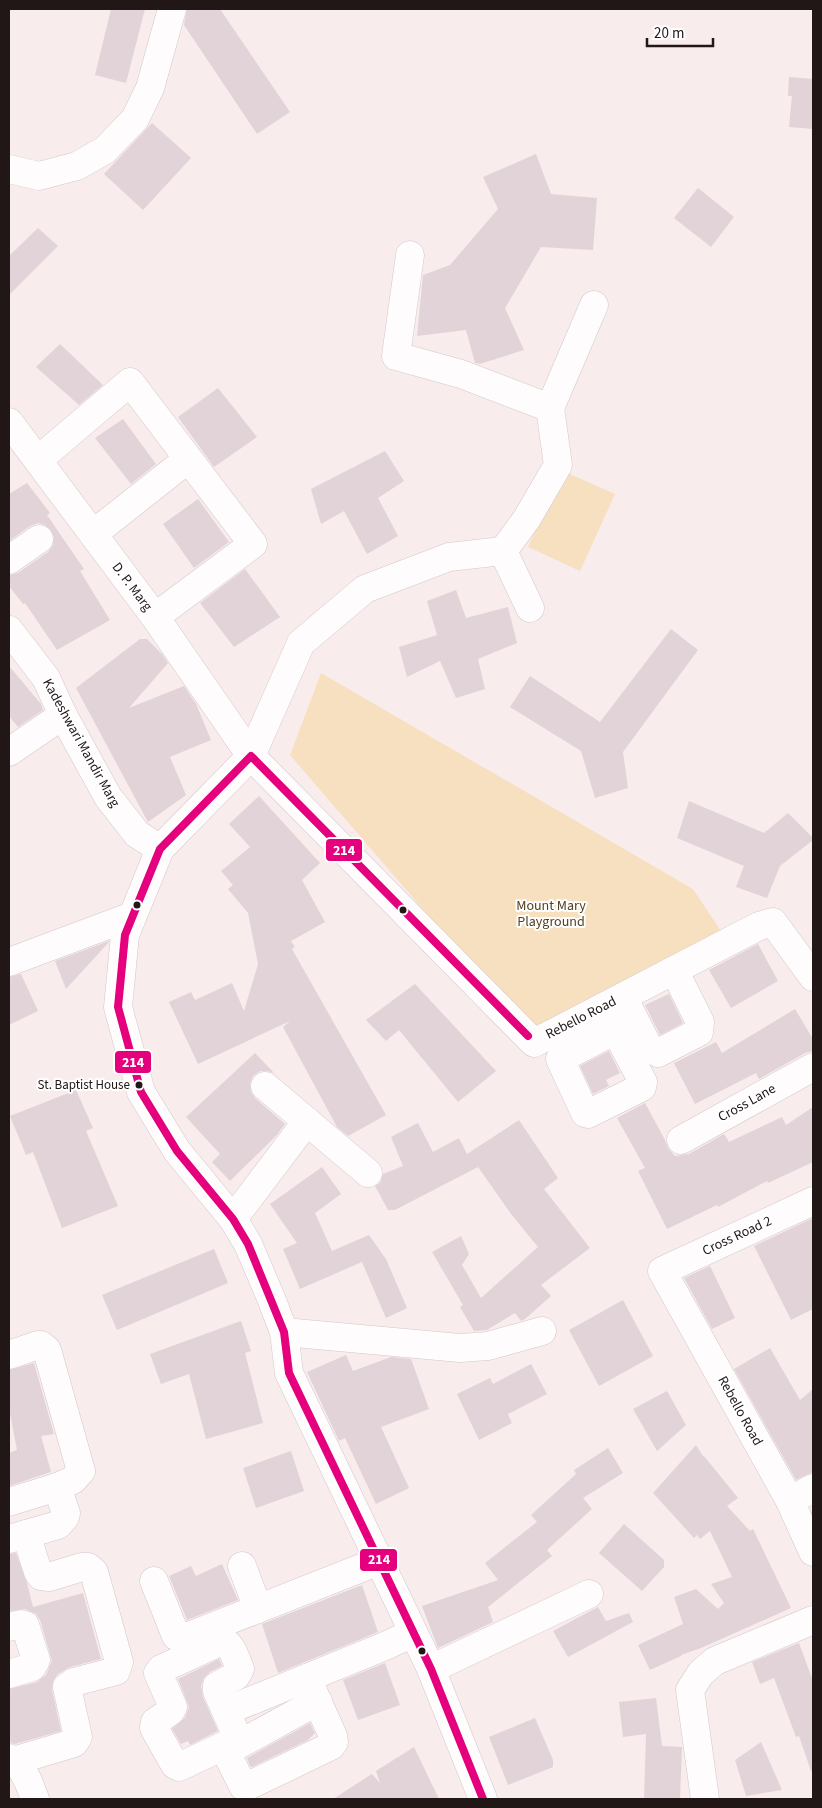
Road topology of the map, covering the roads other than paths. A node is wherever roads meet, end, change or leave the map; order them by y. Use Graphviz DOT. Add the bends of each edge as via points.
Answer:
graph roads {
  1 [pos="172,9"];
  2 [pos="9,169"];
  3 [pos="410,255"];
  4 [pos="594,305"];
  5 [pos="550,408"];
  6 [pos="9,422"];
  7 [pos="38,460"];
  8 [pos="188,460"];
  9 [pos="93,534"];
  10 [pos="39,539"];
  11 [pos="503,551"];
  12 [pos="9,560"];
  13 [pos="530,608"];
  14 [pos="155,618"];
  15 [pos="9,630"];
  16 [pos="63,715"];
  17 [pos="9,752"];
  18 [pos="251,756"];
  19 [pos="160,849"];
  20 [pos="132,916"];
  21 [pos="9,962"];
  22 [pos="678,976"];
  23 [pos="813,977"];
  24 [pos="618,1011"];
  25 [pos="813,1067"];
  26 [pos="265,1086"];
  27 [pos="307,1121"];
  28 [pos="681,1140"];
  29 [pos="368,1173"];
  30 [pos="813,1201"];
  31 [pos="233,1218"];
  32 [pos="662,1271"];
  33 [pos="542,1331"];
  34 [pos="284,1332"];
  35 [pos="9,1355"];
  36 [pos="57,1487"];
  37 [pos="802,1495"];
  38 [pos="9,1502"];
  39 [pos="17,1537"];
  40 [pos="813,1552"];
  41 [pos="379,1562"];
  42 [pos="242,1566"];
  43 [pos="154,1581"];
  44 [pos="589,1594"];
  45 [pos="258,1609"];
  46 [pos="813,1620"];
  47 [pos="9,1627"];
  48 [pos="414,1633"];
  49 [pos="431,1669"];
  50 [pos="9,1674"];
  51 [pos="226,1711"];
  52 [pos="13,1759"];
  53 [pos="35,1799"];
  54 [pos="482,1799"];
  55 [pos="705,1799"];
  1 -- 2 [label="street" via="150,88 135,119 105,150 77,166 39,176"];
  3 -- 5 [label="street" via="396,356 461,374"];
  4 -- 5 [label="street"];
  5 -- 11 [label="street" via="558,465 526,520"];
  6 -- 7 [label="street, D. P. Marg"];
  7 -- 8 [label="street" via="130,382"];
  7 -- 9 [label="street, D. P. Marg"];
  8 -- 9 [label="street"];
  8 -- 14 [label="street" via="253,544"];
  9 -- 14 [label="street, D. P. Marg"];
  10 -- 12 [label="street"];
  11 -- 13 [label="street"];
  11 -- 18 [label="street" via="449,556 365,589 301,643"];
  14 -- 18 [label="street, D. P. Marg"];
  15 -- 16 [label="street, Kadeshwari Mandir Marg" via="46,678"];
  16 -- 17 [label="street"];
  16 -- 19 [label="street, Kadeshwari Mandir Marg" via="108,796 137,834"];
  18 -- 19 [label="street"];
  18 -- 24 [label="street, Rebello Road" via="534,1043"];
  19 -- 20 [label="street"];
  20 -- 21 [label="street"];
  20 -- 31 [label="street" via="125,935 118,1007 142,1092 177,1151"];
  22 -- 23 [label="street, Rebello Road" via="759,926 774,922"];
  22 -- 24 [label="street, Rebello Road"];
  22 -- 24 [label="street" via="700,1022 699,1032 658,1053 649,1048"];
  25 -- 28 [label="street, Cross Lane"];
  26 -- 27 [label="street"];
  27 -- 29 [label="street"];
  27 -- 31 [label="street"];
  30 -- 32 [label="street, Cross Road 2"];
  31 -- 34 [label="street" via="248,1244"];
  32 -- 37 [label="street, Rebello Road"];
  33 -- 34 [label="street" via="488,1346 460,1348"];
  34 -- 41 [label="street" via="289,1373"];
  35 -- 36 [label="street" via="38,1345 47,1350 81,1471 73,1480"];
  36 -- 38 [label="street"];
  36 -- 39 [label="street" via="65,1517 58,1525"];
  37 -- 40 [label="street, Rebello Road"];
  39 -- 52 [label="street" via="41,1576 49,1578 82,1567 94,1572 119,1662 116,1670 67,1687 78,1740 70,1745"];
  41 -- 45 [label="street"];
  41 -- 48 [label="street"];
  42 -- 45 [label="street"];
  43 -- 45 [label="street" via="174,1632 180,1638"];
  44 -- 49 [label="street"];
  46 -- 55 [label="street" via="715,1661 701,1672 690,1690"];
  47 -- 50 [label="street" via="25,1625 36,1660 32,1667"];
  48 -- 49 [label="street"];
  48 -- 51 [label="street" via="312,1689"];
  49 -- 54 [label="street"];
  51 -- 51 [label="street" via="216,1691 217,1686 236,1676 240,1669 226,1641 158,1673 173,1707 158,1719 154,1728 175,1765 179,1767 234,1741 235,1732"];
  52 -- 53 [label="street" via="28,1781"];
}
